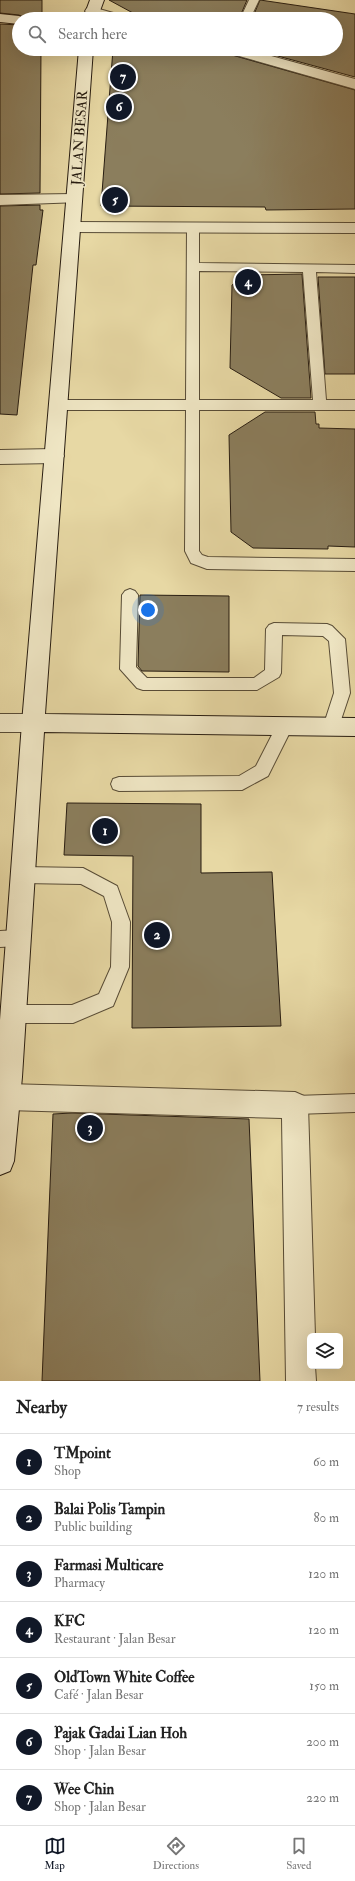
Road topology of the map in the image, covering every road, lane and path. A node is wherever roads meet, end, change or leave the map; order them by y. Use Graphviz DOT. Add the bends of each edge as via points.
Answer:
graph roads {
  1 [pos="254,0"];
  2 [pos="93,10"];
  3 [pos="106,12"];
  4 [pos="248,12"];
  5 [pos="0,18"];
  6 [pos="12,19"];
  7 [pos="85,56"];
  8 [pos="257,56"];
  9 [pos="355,83"];
  10 [pos="74,199"];
  11 [pos="0,200"];
  12 [pos="72,227"];
  13 [pos="193,227"];
  14 [pos="355,228"];
  15 [pos="193,267"];
  16 [pos="309,268"];
  17 [pos="355,269"];
  18 [pos="58,404"];
  19 [pos="192,405"];
  20 [pos="320,405"];
  21 [pos="355,405"];
  22 [pos="0,456"];
  23 [pos="54,456"];
  24 [pos="355,565"];
  25 [pos="130,595"];
  26 [pos="0,723"];
  27 [pos="33,723"];
  28 [pos="285,726"];
  29 [pos="331,727"];
  30 [pos="355,727"];
  31 [pos="119,784"];
  32 [pos="23,875"];
  33 [pos="9,939"];
  34 [pos="14,1014"];
  35 [pos="5,1083"];
  36 [pos="355,1103"];
  37 [pos="295,1105"];
  38 [pos="0,1161"];
  39 [pos="302,1381"];
  1 -- 4 [label="lane"];
  2 -- 3 [label="street"];
  5 -- 6 [label="street"];
  7 -- 10 [label="street, JALAN BESAR"];
  8 -- 9 [label="street"];
  10 -- 11 [label="street"];
  10 -- 12 [label="street, JALAN BESAR"];
  12 -- 13 [label="street"];
  12 -- 18 [label="street, JALAN BESAR"];
  13 -- 14 [label="street"];
  13 -- 15 [label="lane"];
  15 -- 16 [label="lane"];
  15 -- 19 [label="lane"];
  16 -- 17 [label="lane"];
  16 -- 20 [label="lane"];
  18 -- 19 [label="lane"];
  18 -- 23 [label="street, JALAN BESAR"];
  19 -- 20 [label="lane"];
  19 -- 24 [label="lane" via="192,551 196,559 207,563"];
  20 -- 21 [label="lane"];
  22 -- 23 [label="street"];
  23 -- 27 [label="street, JALAN BESAR"];
  25 -- 29 [label="lane" via="128,669 143,684 257,684 273,673 274,629 327,630 337,639 342,692"];
  26 -- 27 [label="street"];
  27 -- 28 [label="street"];
  27 -- 32 [label="street, JALAN BESAR"];
  28 -- 29 [label="street"];
  28 -- 31 [label="lane" via="262,771 242,783"];
  29 -- 30 [label="street"];
  32 -- 33 [label="street"];
  32 -- 34 [label="lane" via="83,876 112,891 121,922 120,967 106,1000 73,1014"];
  33 -- 34 [label="street"];
  34 -- 35 [label="street"];
  35 -- 37 [label="street"];
  35 -- 38 [label="street"];
  36 -- 37 [label="lane"];
  37 -- 39 [label="street"];
}
